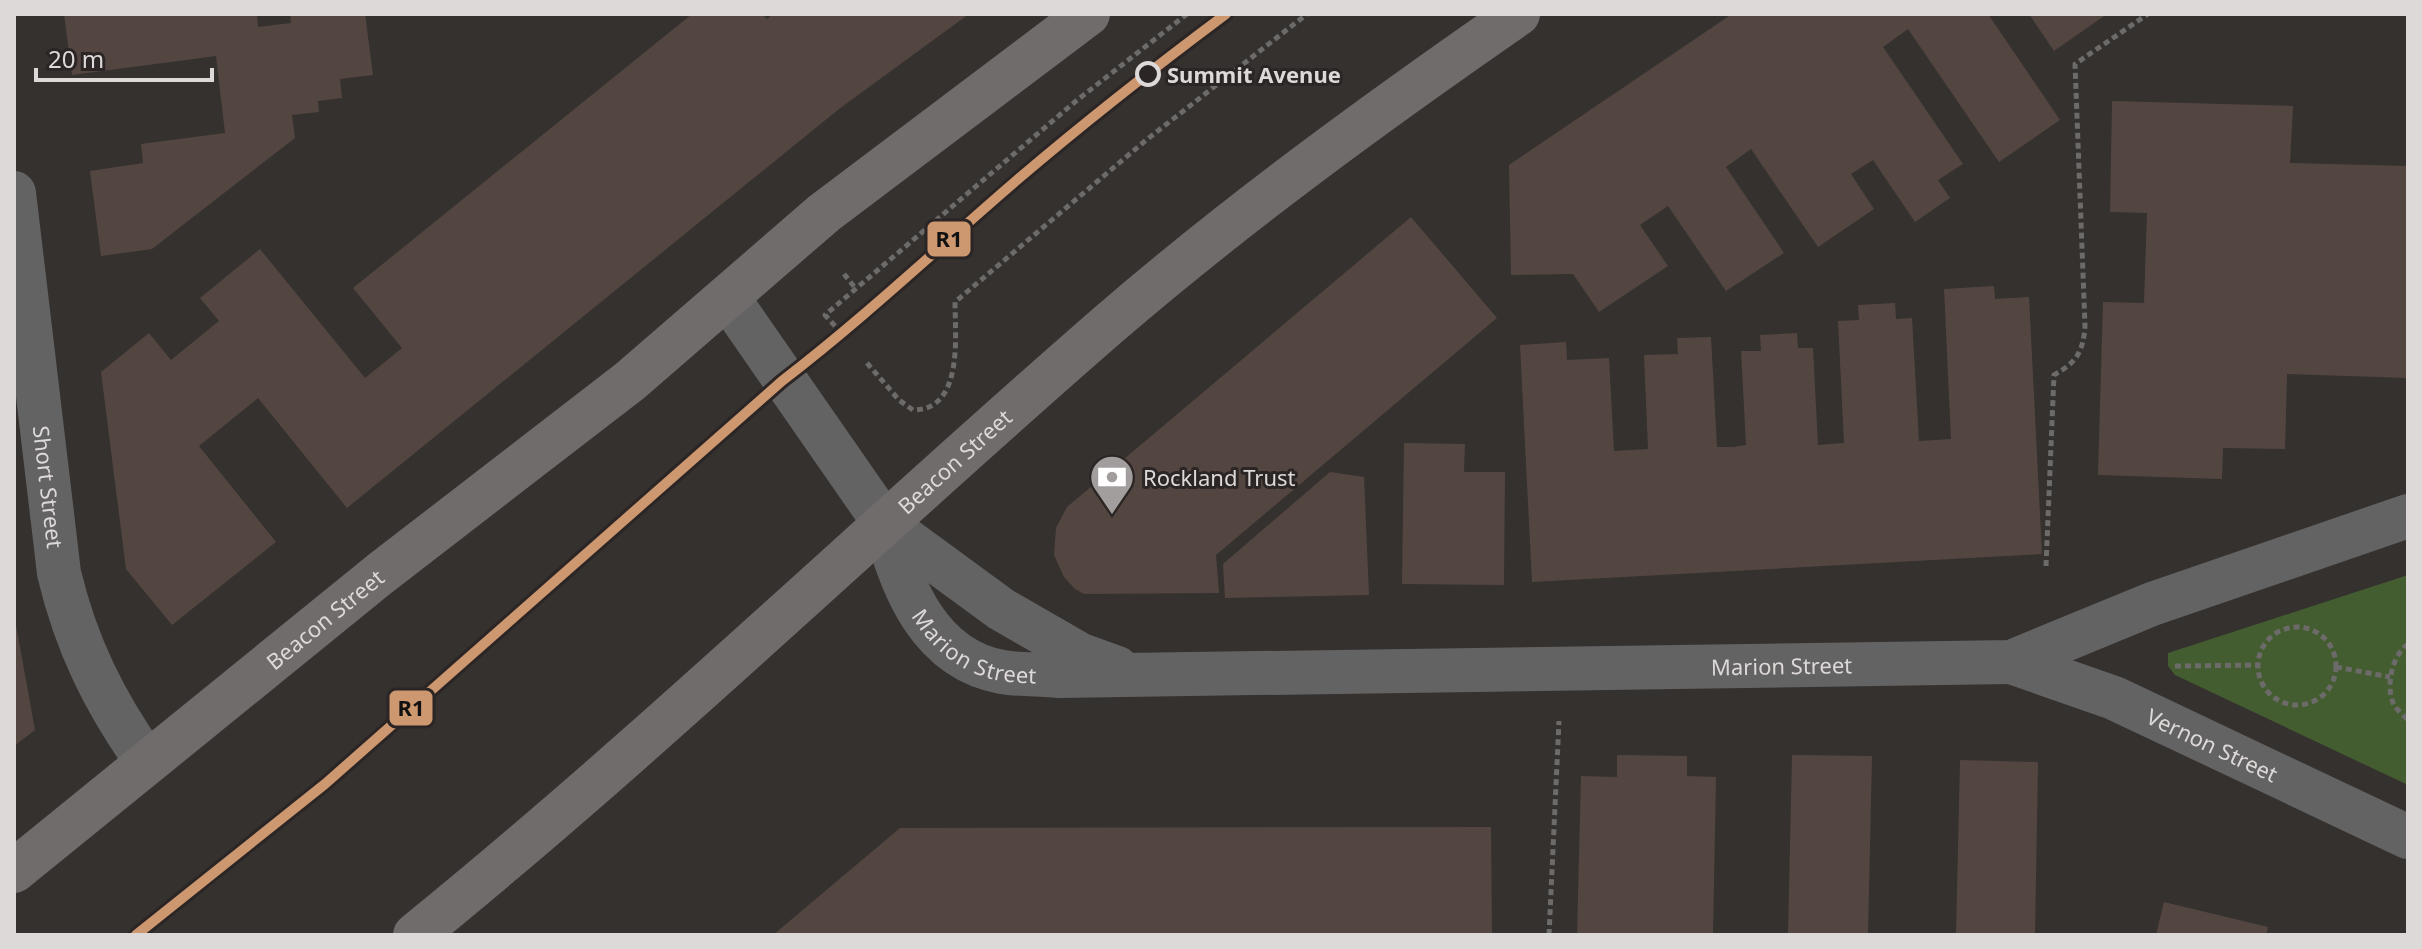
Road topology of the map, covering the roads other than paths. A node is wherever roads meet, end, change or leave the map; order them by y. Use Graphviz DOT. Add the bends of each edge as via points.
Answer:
graph roads {
  1 [pos="1088,14"];
  2 [pos="1518,14"];
  3 [pos="14,193"];
  4 [pos="728,298"];
  5 [pos="2408,516"];
  6 [pos="885,524"];
  7 [pos="2011,662"];
  8 [pos="1131,673"];
  9 [pos="147,762"];
  10 [pos="2408,837"];
  11 [pos="14,871"];
  12 [pos="415,935"];
  1 -- 4 [label="main road, Beacon Street" via="824,213"];
  2 -- 6 [label="main road, Beacon Street" via="1196,252"];
  3 -- 9 [label="street, Short Street" via="59,573 91,672"];
  4 -- 6 [label="street, Marion Street"];
  4 -- 9 [label="main road, Beacon Street"];
  5 -- 7 [label="street, Marion Street" via="2152,604"];
  6 -- 8 [label="street, Marion Street" via="1027,625 1081,655"];
  6 -- 8 [label="street, Marion Street" via="910,599 932,632 961,656 1001,672"];
  6 -- 12 [label="main road, Beacon Street"];
  7 -- 8 [label="street, Marion Street"];
  7 -- 10 [label="street, Vernon Street" via="2114,698"];
  9 -- 11 [label="main road, Beacon Street"];
}
